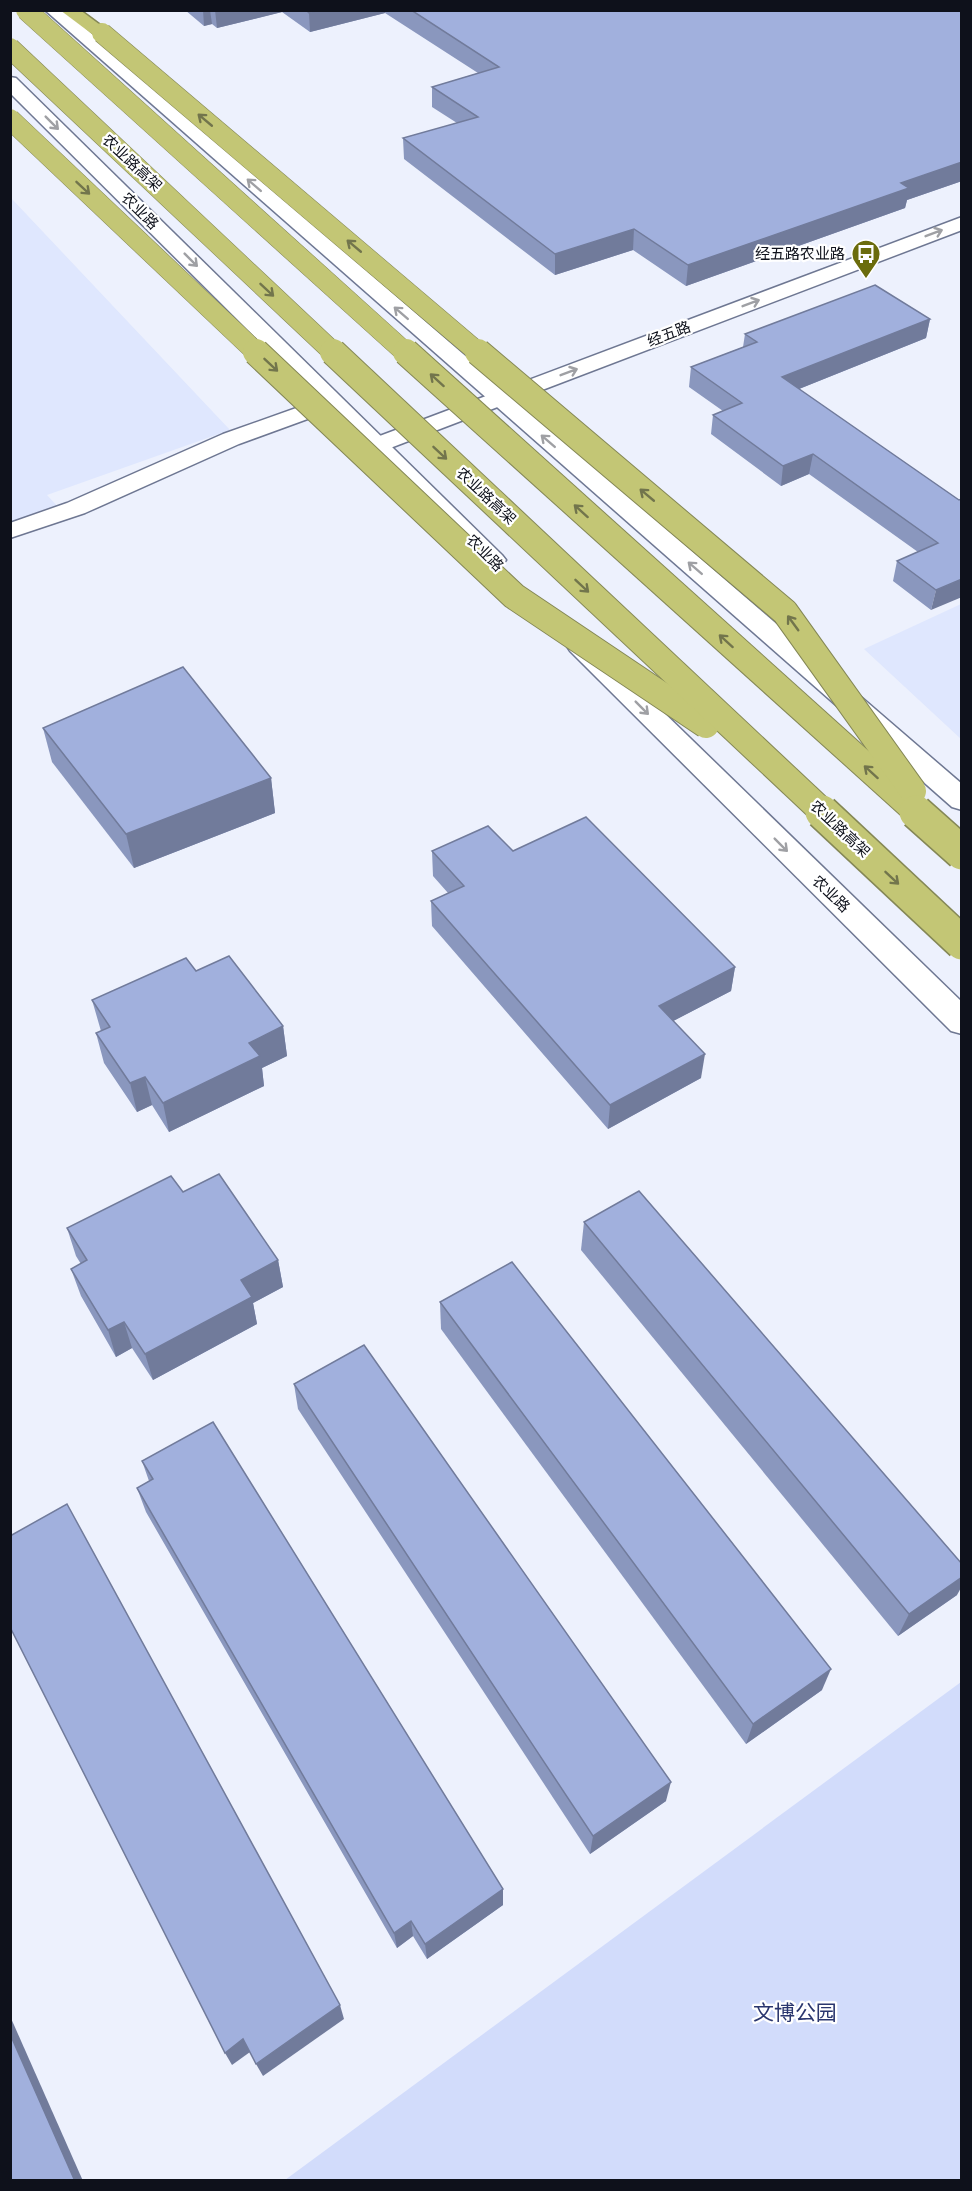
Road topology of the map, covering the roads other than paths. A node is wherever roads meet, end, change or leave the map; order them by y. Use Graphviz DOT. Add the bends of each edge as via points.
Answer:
graph roads {
  1 [pos="26,10"];
  2 [pos="53,10"];
  3 [pos="68,10"];
  4 [pos="10,48"];
  5 [pos="10,82"];
  6 [pos="10,118"];
  7 [pos="962,223"];
  8 [pos="500,399"];
  9 [pos="316,408"];
  10 [pos="377,445"];
  11 [pos="10,531"];
  12 [pos="786,778"];
  13 [pos="962,800"];
  14 [pos="955,847"];
  15 [pos="962,943"];
  16 [pos="962,1022"];
  14 -- 1 [label="highway, one-way, bridge"];
  8 -- 2 [label="street, one-way"];
  14 -- 3 [label="highway, one-way, bridge" via="785,612 102,33"];
  4 -- 12 [label="highway, 农业路高架, one-way, bridge"];
  5 -- 10 [label="street, 农业路, one-way"];
  6 -- 9 [label="highway, one-way, bridge"];
  8 -- 7 [label="street, 经五路, one-way"];
  8 -- 10 [label="street, 经五路"];
  13 -- 8 [label="street, one-way"];
  9 -- 11 [label="street" via="231,440 76,508"];
  9 -- 12 [label="highway, bridge" via="514,596"];
  10 -- 16 [label="street, 农业路, one-way"];
  12 -- 15 [label="highway, 农业路高架, one-way, bridge"];
}
